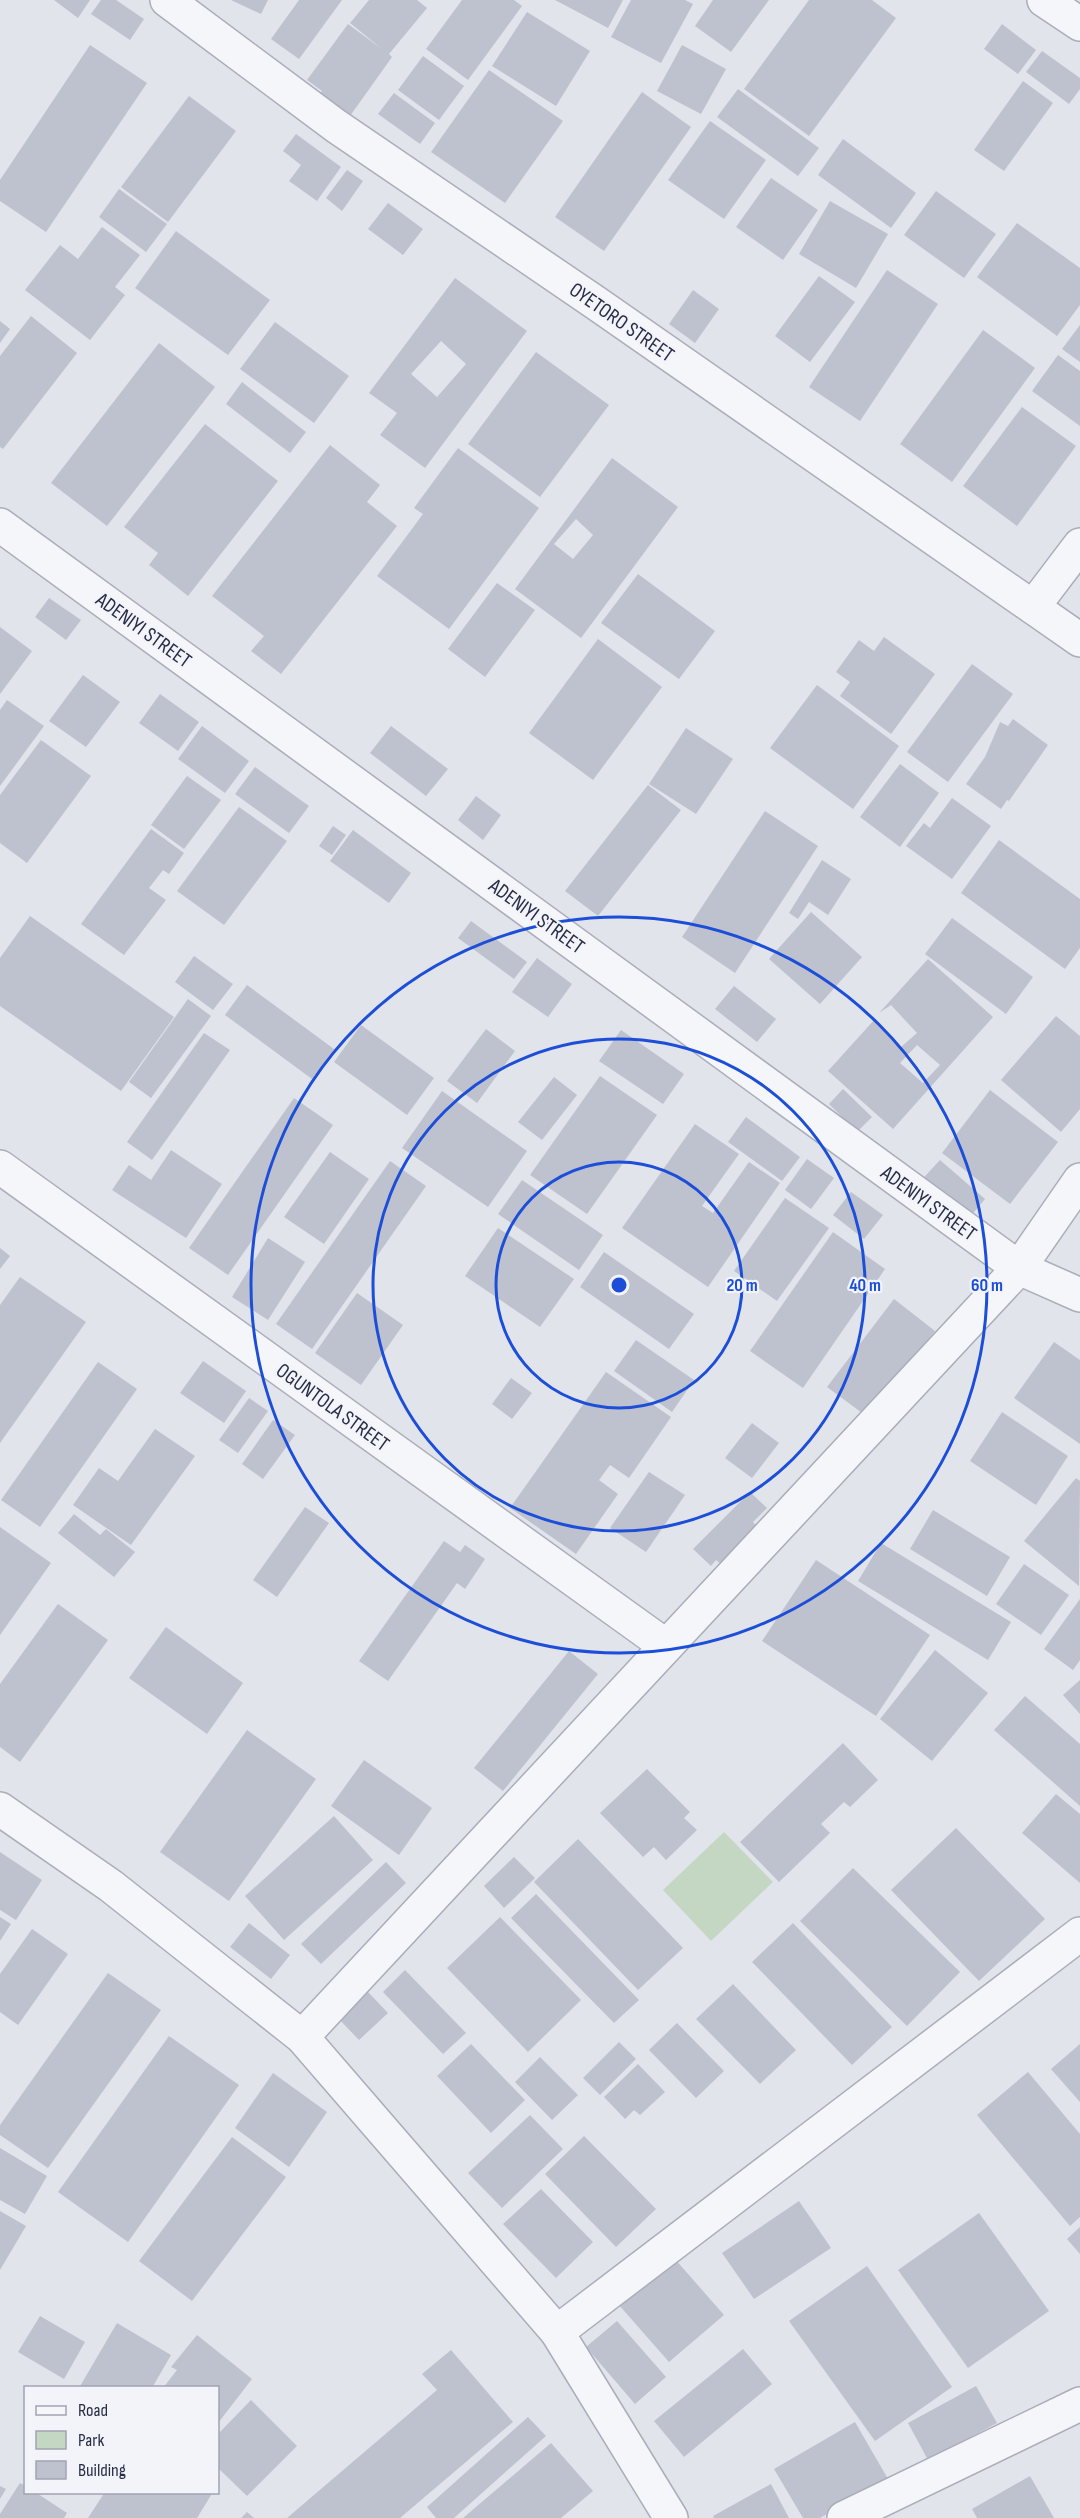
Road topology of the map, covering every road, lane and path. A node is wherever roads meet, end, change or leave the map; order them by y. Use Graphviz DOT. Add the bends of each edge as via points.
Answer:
graph roads {
  1 [pos="167,0"];
  2 [pos="1044,0"];
  3 [pos="1080,24"];
  4 [pos="0,525"];
  5 [pos="1080,545"];
  6 [pos="1033,607"];
  7 [pos="1080,640"];
  8 [pos="0,1167"];
  9 [pos="1080,1180"];
  10 [pos="1019,1268"];
  11 [pos="1080,1295"];
  12 [pos="666,1646"];
  13 [pos="0,1809"];
  14 [pos="1080,1934"];
  15 [pos="302,2037"];
  16 [pos="557,2331"];
  17 [pos="1080,2404"];
  18 [pos="671,2518"];
  19 [pos="844,2518"];
  1 -- 6 [label="street, OYETORO STREET" via="336,126"];
  2 -- 3 [label="street"];
  4 -- 10 [label="street, ADENIYI STREET"];
  5 -- 6 [label="street"];
  6 -- 7 [label="street, OYETORO STREET"];
  8 -- 12 [label="street, OGUNTOLA STREET"];
  9 -- 10 [label="street"];
  10 -- 11 [label="street, ADENIYI STREET"];
  10 -- 12 [label="street"];
  12 -- 15 [label="street"];
  13 -- 15 [label="street" via="111,1886"];
  14 -- 16 [label="street"];
  15 -- 16 [label="street"];
  16 -- 18 [label="street"];
  17 -- 19 [label="street"];
}
